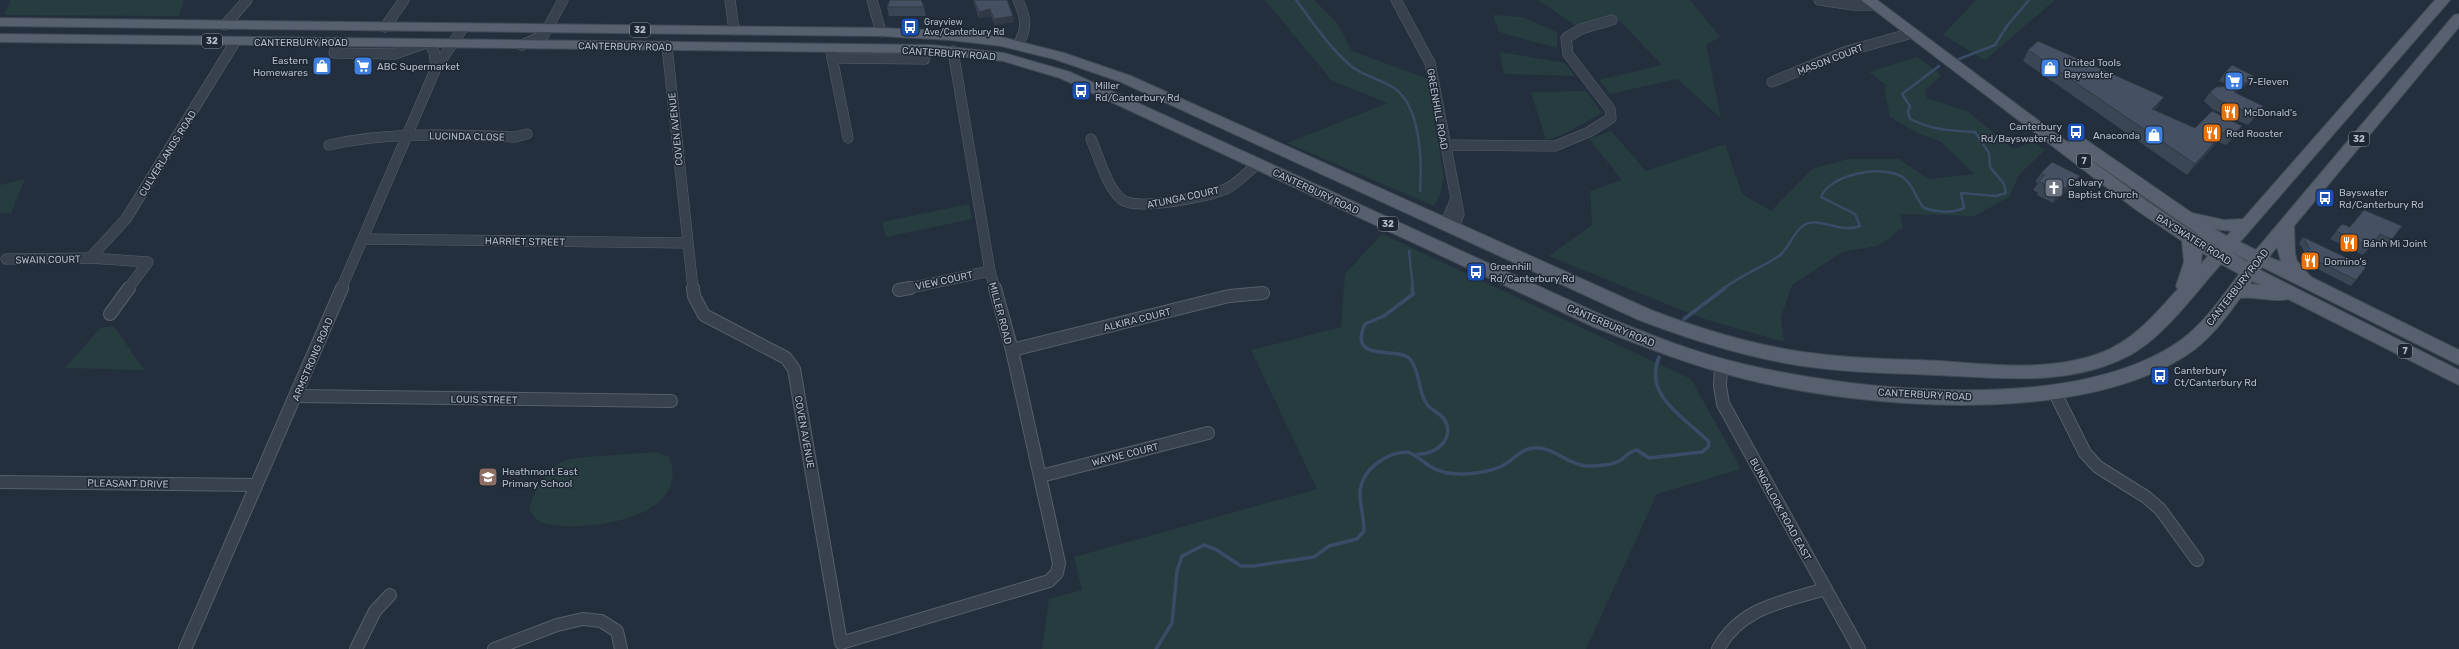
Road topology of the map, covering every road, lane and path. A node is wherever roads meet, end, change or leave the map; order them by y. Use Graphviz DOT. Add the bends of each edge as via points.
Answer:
graph roads {
  1 [pos="247,0"];
  2 [pos="404,0"];
  3 [pos="563,0"];
  4 [pos="730,0"];
  5 [pos="872,0"];
  6 [pos="1018,0"];
  7 [pos="1396,0"];
  8 [pos="1819,0"];
  9 [pos="2443,0"];
  10 [pos="1871,2"];
  11 [pos="2459,18"];
  12 [pos="1612,20"];
  13 [pos="0,22"];
  14 [pos="224,25"];
  15 [pos="277,26"];
  16 [pos="384,27"];
  17 [pos="463,28"];
  18 [pos="734,30"];
  19 [pos="881,32"];
  20 [pos="1912,33"];
  21 [pos="547,36"];
  22 [pos="0,38"];
  23 [pos="235,42"];
  24 [pos="265,42"];
  25 [pos="426,44"];
  26 [pos="452,44"];
  27 [pos="1018,45"];
  28 [pos="667,46"];
  29 [pos="724,47"];
  30 [pos="883,49"];
  31 [pos="953,51"];
  32 [pos="831,53"];
  33 [pos="925,59"];
  34 [pos="436,68"];
  35 [pos="1772,82"];
  36 [pos="2027,110"];
  37 [pos="527,134"];
  38 [pos="406,135"];
  39 [pos="2324,137"];
  40 [pos="848,138"];
  41 [pos="1091,139"];
  42 [pos="329,145"];
  43 [pos="1444,145"];
  44 [pos="1273,146"];
  45 [pos="2353,146"];
  46 [pos="1257,164"];
  47 [pos="2157,199"];
  48 [pos="2248,224"];
  49 [pos="1449,226"];
  50 [pos="2286,226"];
  51 [pos="2188,238"];
  52 [pos="363,239"];
  53 [pos="687,243"];
  54 [pos="1434,245"];
  55 [pos="2223,250"];
  56 [pos="90,258"];
  57 [pos="2,261"];
  58 [pos="2254,266"];
  59 [pos="990,271"];
  60 [pos="2319,289"];
  61 [pos="899,290"];
  62 [pos="1263,293"];
  63 [pos="2233,294"];
  64 [pos="2178,301"];
  65 [pos="110,314"];
  66 [pos="2350,324"];
  67 [pos="1012,350"];
  68 [pos="2459,358"];
  69 [pos="1721,365"];
  70 [pos="2045,371"];
  71 [pos="2459,378"];
  72 [pos="2055,393"];
  73 [pos="296,396"];
  74 [pos="671,401"];
  75 [pos="1208,433"];
  76 [pos="1041,476"];
  77 [pos="0,482"];
  78 [pos="256,485"];
  79 [pos="2197,560"];
  80 [pos="1057,573"];
  81 [pos="1826,589"];
  82 [pos="390,596"];
  83 [pos="185,649"];
  84 [pos="356,649"];
  85 [pos="494,649"];
  86 [pos="621,649"];
  87 [pos="1718,649"];
  88 [pos="1859,649"];
  1 -- 14 [label="street"];
  2 -- 16 [label="street"];
  3 -- 21 [label="street"];
  4 -- 18 [label="street"];
  5 -- 19 [label="street"];
  6 -- 27 [label="street" via="1028,25"];
  7 -- 43 [label="street, GREENHILL ROAD" via="1430,63"];
  8 -- 10 [label="street" via="1853,5"];
  9 -- 39 [label="main road, CANTERBURY ROAD / 32"];
  10 -- 20 [label="main road, BAYSWATER ROAD / 7"];
  11 -- 45 [label="main road, CANTERBURY ROAD / 32"];
  12 -- 43 [label="street" via="1581,29 1566,38 1565,43 1568,54 1607,102 1612,113 1608,121 1555,146"];
  13 -- 14 [label="main road, CANTERBURY ROAD / 32"];
  14 -- 15 [label="main road, CANTERBURY ROAD / 32"];
  15 -- 16 [label="main road, CANTERBURY ROAD / 32"];
  15 -- 24 [label="main road"];
  16 -- 17 [label="main road, CANTERBURY ROAD / 32"];
  17 -- 21 [label="main road, CANTERBURY ROAD / 32"];
  17 -- 26 [label="street, ARMSTRONG ROAD"];
  18 -- 19 [label="main road, CANTERBURY ROAD / 32"];
  18 -- 21 [label="main road, CANTERBURY ROAD / 32"];
  18 -- 29 [label="main road"];
  19 -- 27 [label="main road, CANTERBURY ROAD / 32" via="952,36"];
  19 -- 30 [label="main road"];
  20 -- 35 [label="street, MASON COURT" via="1844,52"];
  20 -- 36 [label="main road, BAYSWATER ROAD / 7"];
  21 -- 26 [label="main road, CANTERBURY ROAD / 32" via="522,44"];
  21 -- 28 [label="main road, CANTERBURY ROAD / 32"];
  22 -- 23 [label="main road, CANTERBURY ROAD / 32"];
  23 -- 24 [label="main road, CANTERBURY ROAD / 32"];
  23 -- 56 [label="street, CULVERLANDS ROAD" via="126,219"];
  24 -- 25 [label="main road, CANTERBURY ROAD / 32"];
  25 -- 26 [label="main road, CANTERBURY ROAD / 32"];
  25 -- 34 [label="street" via="434,52"];
  26 -- 34 [label="street, ARMSTRONG ROAD"];
  27 -- 44 [label="main road, CANTERBURY ROAD / 32" via="1072,59 1126,79"];
  28 -- 29 [label="main road, CANTERBURY ROAD / 32"];
  28 -- 53 [label="street, COVEN AVENUE"];
  29 -- 32 [label="main road, CANTERBURY ROAD / 32"];
  30 -- 31 [label="main road, CANTERBURY ROAD / 32"];
  30 -- 32 [label="main road, CANTERBURY ROAD / 32"];
  31 -- 46 [label="main road, CANTERBURY ROAD / 32" via="1004,57 1065,75"];
  31 -- 59 [label="street, MILLER ROAD"];
  32 -- 33 [label="street"];
  32 -- 40 [label="street"];
  34 -- 38 [label="street, ARMSTRONG ROAD"];
  36 -- 47 [label="main road, BAYSWATER ROAD / 7"];
  36 -- 51 [label="main road, BAYSWATER ROAD / 7"];
  37 -- 38 [label="street, LUCINDA CLOSE" via="515,137"];
  38 -- 42 [label="street, LUCINDA CLOSE"];
  38 -- 52 [label="street, ARMSTRONG ROAD"];
  39 -- 45 [label="main road"];
  39 -- 48 [label="main road, CANTERBURY ROAD / 32"];
  41 -- 46 [label="street, ATUNGA COURT" via="1113,189 1122,200 1135,205 1154,205 1230,187"];
  43 -- 49 [label="street, GREENHILL ROAD" via="1458,219"];
  44 -- 46 [label="main road"];
  44 -- 49 [label="main road, CANTERBURY ROAD / 32"];
  45 -- 50 [label="main road, CANTERBURY ROAD / 32"];
  46 -- 54 [label="main road, CANTERBURY ROAD / 32"];
  47 -- 48 [label="main road" via="2224,226"];
  47 -- 55 [label="main road, BAYSWATER ROAD / 7" via="2211,236"];
  48 -- 55 [label="main road, CANTERBURY ROAD / 32"];
  49 -- 54 [label="main road"];
  49 -- 70 [label="main road, CANTERBURY ROAD / 32" via="1680,328 1771,354 1834,363 1965,370"];
  50 -- 58 [label="main road, CANTERBURY ROAD / 32"];
  50 -- 60 [label="main road" via="2285,247 2288,262 2294,270"];
  51 -- 55 [label="main road, BAYSWATER ROAD / 7"];
  51 -- 64 [label="main road" via="2194,252 2194,262"];
  52 -- 53 [label="street, HARRIET STREET"];
  52 -- 73 [label="street, ARMSTRONG ROAD"];
  53 -- 80 [label="street, COVEN AVENUE" via="694,296 704,315 786,358 794,369 841,643 1049,581"];
  54 -- 69 [label="main road, CANTERBURY ROAD / 32" via="1607,325 1666,348"];
  55 -- 58 [label="main road, BAYSWATER ROAD / 7"];
  55 -- 64 [label="main road, CANTERBURY ROAD / 32"];
  56 -- 57 [label="street, SWAIN COURT"];
  56 -- 65 [label="street, SWAIN COURT" via="148,262"];
  58 -- 60 [label="main road, BAYSWATER ROAD / 7"];
  58 -- 63 [label="main road, CANTERBURY ROAD / 32"];
  58 -- 66 [label="main road, BAYSWATER ROAD / 7"];
  59 -- 61 [label="street, VIEW COURT"];
  59 -- 67 [label="street, MILLER ROAD"];
  60 -- 68 [label="main road, BAYSWATER ROAD / 7"];
  62 -- 67 [label="street, ALKIRA COURT" via="1229,296"];
  63 -- 66 [label="main road" via="2254,290 2273,292"];
  63 -- 72 [label="main road, CANTERBURY ROAD / 32" via="2202,331 2187,344 2149,367 2112,381"];
  64 -- 70 [label="main road, CANTERBURY ROAD / 32" via="2158,324 2132,346 2086,365"];
  66 -- 71 [label="main road, BAYSWATER ROAD / 7"];
  67 -- 76 [label="street, MILLER ROAD"];
  69 -- 72 [label="main road, CANTERBURY ROAD / 32" via="1821,386 1884,392 2002,397"];
  69 -- 81 [label="street, BUNGALOOK ROAD EAST" via="1720,386 1723,404"];
  70 -- 72 [label="main road"];
  72 -- 79 [label="street" via="2085,453 2098,467 2146,497 2160,510"];
  73 -- 74 [label="street, LOUIS STREET"];
  73 -- 78 [label="street, ARMSTRONG ROAD"];
  75 -- 76 [label="street, WAYNE COURT"];
  76 -- 80 [label="street, MILLER ROAD" via="1059,563"];
  77 -- 78 [label="street, PLEASANT DRIVE"];
  78 -- 83 [label="street, ARMSTRONG ROAD"];
  81 -- 87 [label="street" via="1743,618 1723,637"];
  81 -- 88 [label="street, BUNGALOOK ROAD EAST"];
  82 -- 84 [label="street" via="375,611"];
  85 -- 86 [label="street" via="562,624 595,619 617,630"];
}
